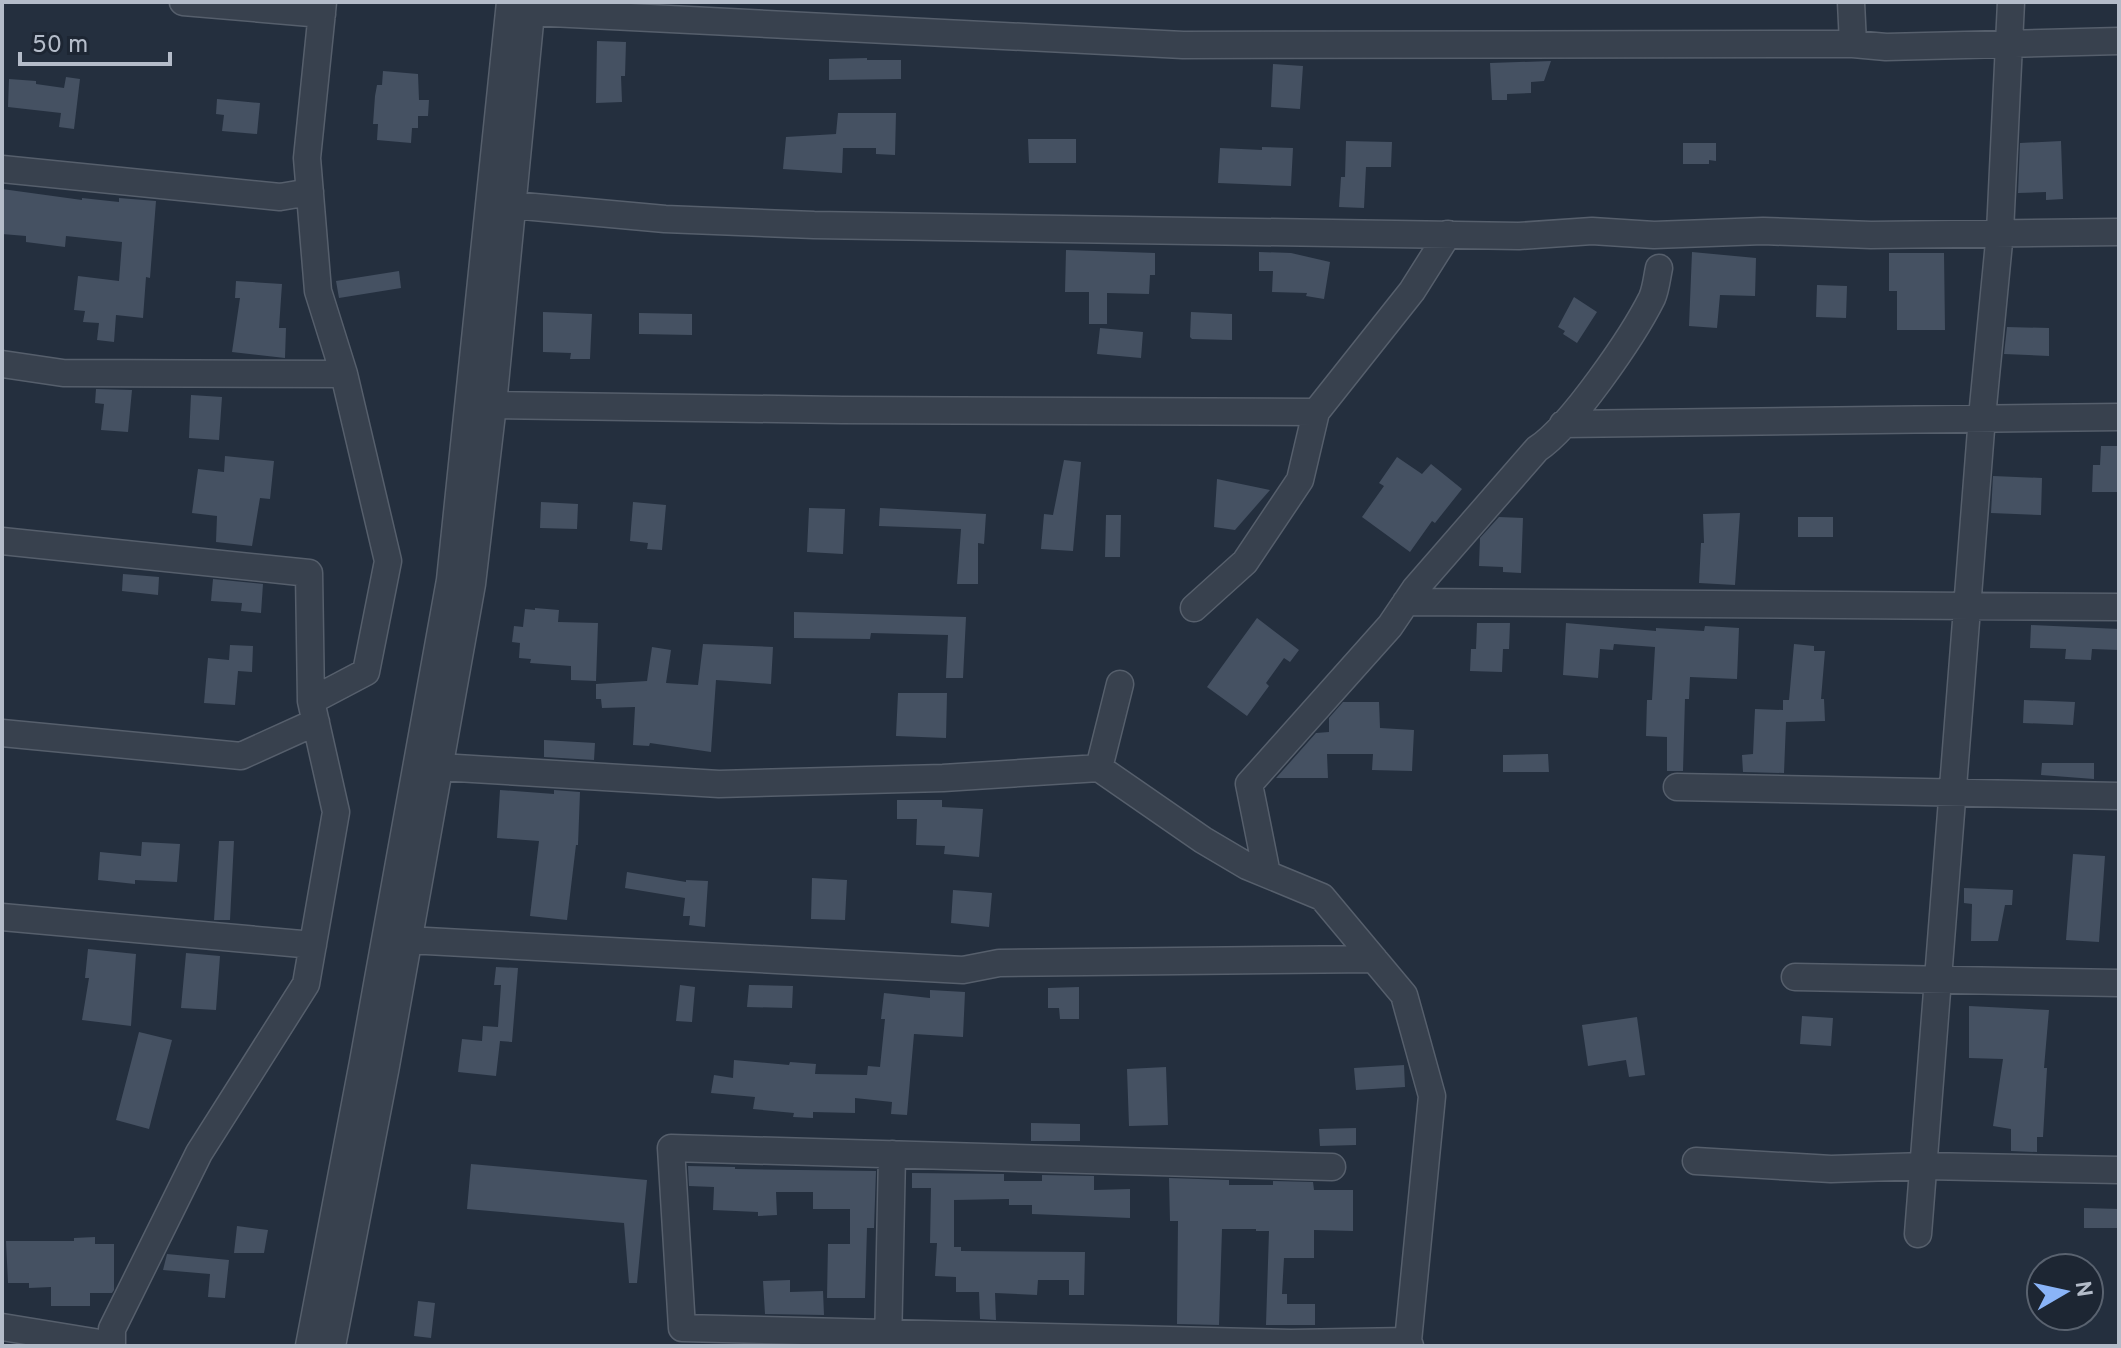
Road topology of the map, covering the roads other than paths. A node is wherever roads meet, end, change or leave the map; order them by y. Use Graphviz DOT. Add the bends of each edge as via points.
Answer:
graph roads {
  1 [pos="183,2"];
  2 [pos="1851,2"];
  3 [pos="2011,2"];
  4 [pos="524,5"];
  5 [pos="322,8"];
  6 [pos="2119,41"];
  7 [pos="1853,44"];
  8 [pos="2008,44"];
  9 [pos="2,169"];
  10 [pos="310,192"];
  11 [pos="512,205"];
  12 [pos="2000,232"];
  13 [pos="2119,232"];
  14 [pos="1448,234"];
  15 [pos="1659,268"];
  16 [pos="2,364"];
  17 [pos="344,374"];
  18 [pos="493,405"];
  19 [pos="1316,412"];
  20 [pos="1982,417"];
  21 [pos="2119,417"];
  22 [pos="1563,424"];
  23 [pos="2,541"];
  24 [pos="1406,602"];
  25 [pos="1968,606"];
  26 [pos="2119,607"];
  27 [pos="1194,608"];
  28 [pos="1120,684"];
  29 [pos="314,711"];
  30 [pos="2,733"];
  31 [pos="440,767"];
  32 [pos="1099,768"];
  33 [pos="1677,787"];
  34 [pos="1953,793"];
  35 [pos="2119,796"];
  36 [pos="1267,874"];
  37 [pos="2,917"];
  38 [pos="408,940"];
  39 [pos="313,945"];
  40 [pos="1374,959"];
  41 [pos="1795,977"];
  42 [pos="1938,980"];
  43 [pos="2119,983"];
  44 [pos="892,1154"];
  45 [pos="1696,1161"];
  46 [pos="1925,1166"];
  47 [pos="1332,1167"];
  48 [pos="2119,1170"];
  49 [pos="1918,1234"];
  50 [pos="2,1327"];
  51 [pos="888,1339"];
  52 [pos="1409,1343"];
  53 [pos="112,1346"];
  54 [pos="309,1346"];
  55 [pos="332,1346"];
  1 -- 5 [label="street"];
  2 -- 7 [label="street"];
  3 -- 8 [label="street"];
  4 -- 7 [label="street" via="1183,45"];
  4 -- 11 [label="street"];
  4 -- 54 [label="street" via="450,580"];
  5 -- 10 [label="street" via="307,158"];
  6 -- 8 [label="street"];
  7 -- 8 [label="street"];
  8 -- 12 [label="street"];
  9 -- 10 [label="street" via="280,197"];
  10 -- 17 [label="street" via="318,291"];
  11 -- 14 [label="street" via="814,225"];
  11 -- 18 [label="street"];
  12 -- 13 [label="street"];
  12 -- 14 [label="street"];
  12 -- 20 [label="street"];
  14 -- 19 [label="street" via="1412,291"];
  15 -- 22 [label="street" via="1653,295 1608,367"];
  16 -- 17 [label="street" via="63,373"];
  17 -- 29 [label="street" via="388,561 366,672"];
  18 -- 19 [label="street"];
  18 -- 31 [label="street" via="472,584"];
  19 -- 27 [label="street" via="1300,480 1245,562"];
  20 -- 21 [label="street"];
  20 -- 22 [label="street"];
  20 -- 25 [label="street"];
  22 -- 24 [label="street"];
  23 -- 29 [label="street" via="309,573"];
  24 -- 25 [label="street"];
  24 -- 36 [label="street" via="1249,784"];
  25 -- 26 [label="street"];
  25 -- 34 [label="street"];
  28 -- 32 [label="street"];
  29 -- 30 [label="street" via="241,756"];
  29 -- 39 [label="street" via="336,812"];
  31 -- 32 [label="street" via="719,784"];
  31 -- 38 [label="street"];
  32 -- 36 [label="street" via="1203,840"];
  33 -- 34 [label="street"];
  34 -- 35 [label="street"];
  34 -- 42 [label="street"];
  36 -- 40 [label="street" via="1322,897"];
  37 -- 39 [label="street"];
  38 -- 40 [label="street" via="963,970 999,963"];
  38 -- 55 [label="street"];
  39 -- 53 [label="street" via="306,984 199,1153 112,1329"];
  40 -- 52 [label="street" via="1404,995 1432,1096"];
  41 -- 42 [label="street"];
  42 -- 43 [label="street"];
  42 -- 46 [label="street"];
  44 -- 47 [label="street"];
  44 -- 51 [label="street"];
  44 -- 51 [label="street" via="671,1148 682,1328"];
  45 -- 46 [label="street" via="1831,1169"];
  46 -- 48 [label="street"];
  46 -- 49 [label="street"];
  50 -- 53 [label="street"];
  51 -- 52 [label="street"];
}
